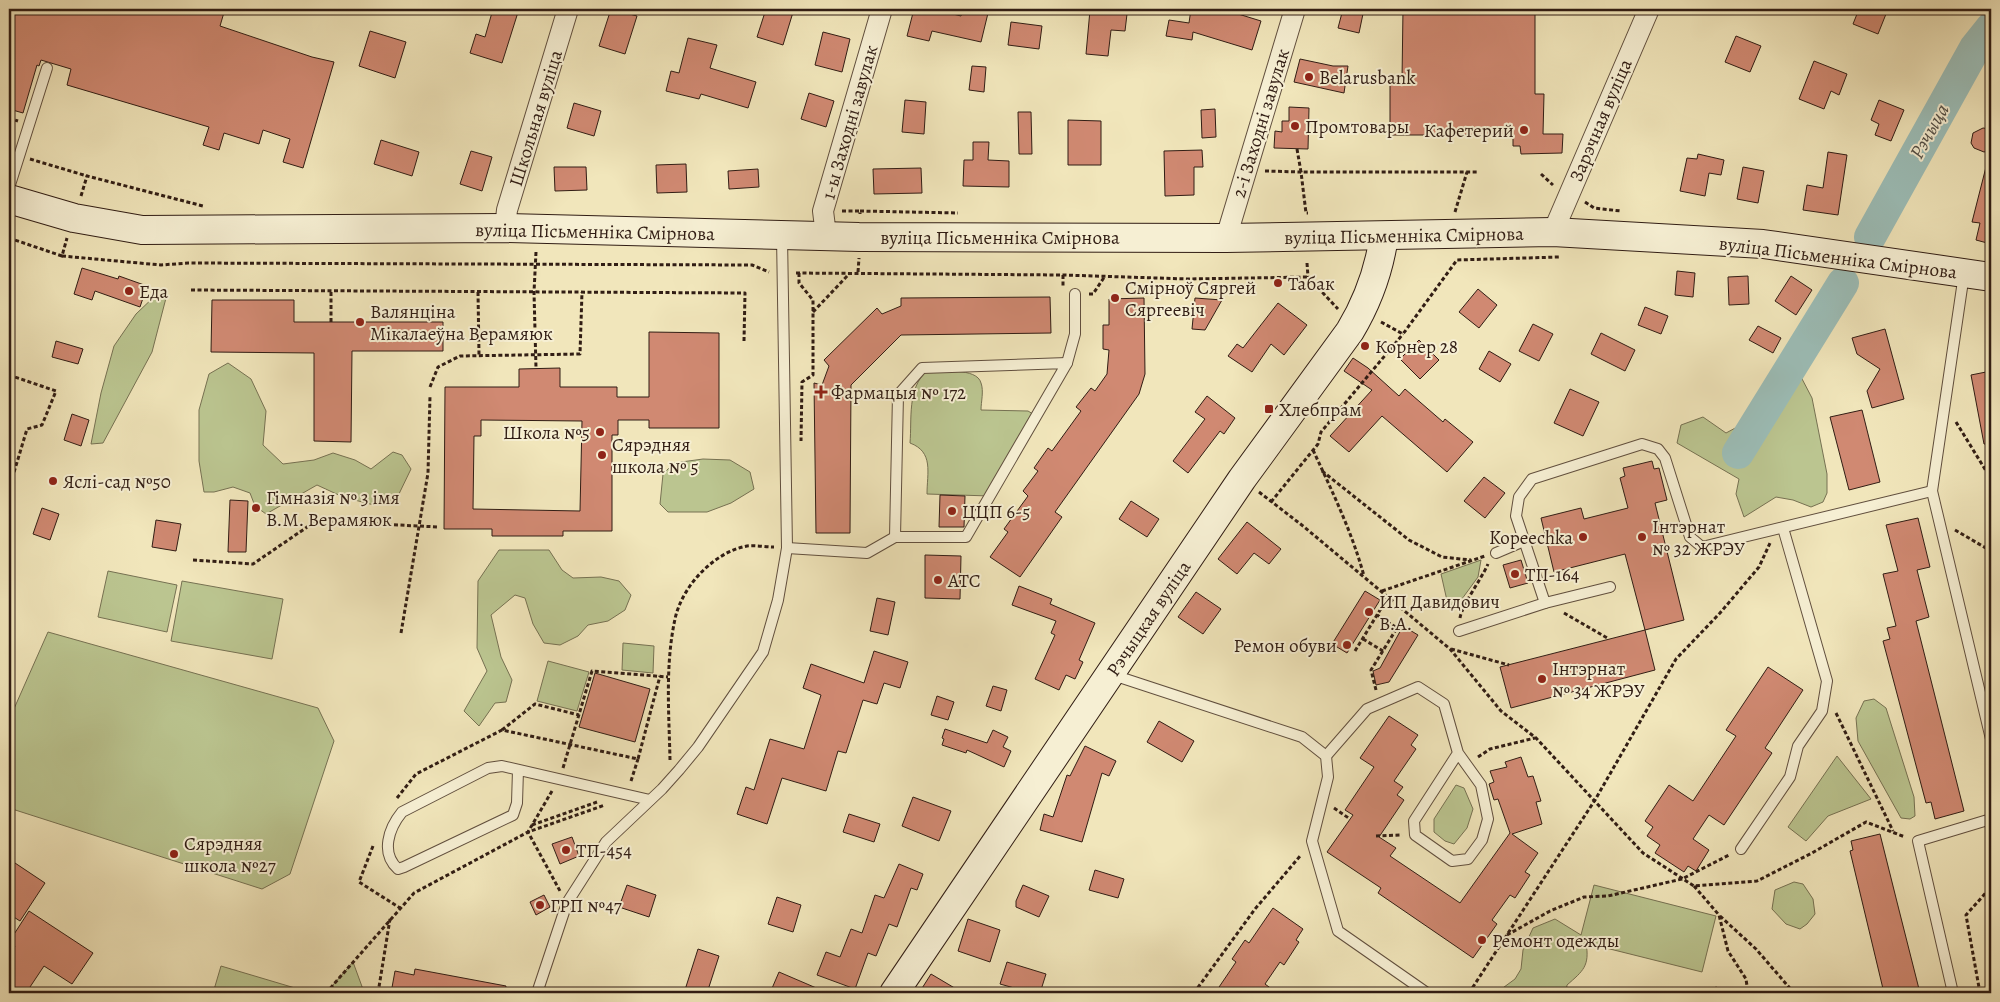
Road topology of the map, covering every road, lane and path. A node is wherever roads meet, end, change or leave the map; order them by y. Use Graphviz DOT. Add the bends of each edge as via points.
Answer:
graph roads {
  1 [pos="568,9"];
  2 [pos="882,9"];
  3 [pos="1295,9"];
  4 [pos="1649,9"];
  5 [pos="47,68"];
  6 [pos="1297,149"];
  7 [pos="18,156"];
  8 [pos="1262,170"];
  9 [pos="1301,172"];
  10 [pos="1467,172"];
  11 [pos="1478,172"];
  12 [pos="1541,174"];
  13 [pos="87,176"];
  14 [pos="9,188"];
  15 [pos="1556,188"];
  16 [pos="9,199"];
  17 [pos="1316,213"];
  18 [pos="1464,214"];
  19 [pos="505,228"];
  20 [pos="537,229"];
  21 [pos="1553,232"];
  22 [pos="782,235"];
  23 [pos="826,236"];
  24 [pos="1384,236"];
  25 [pos="1226,238"];
  26 [pos="62,256"];
  27 [pos="1457,260"];
  28 [pos="1307,263"];
  29 [pos="535,264"];
  30 [pos="782,273"];
  31 [pos="799,273"];
  32 [pos="850,273"];
  33 [pos="1964,273"];
  34 [pos="1308,277"];
  35 [pos="1991,277"];
  36 [pos="191,290"];
  37 [pos="331,291"];
  38 [pos="478,292"];
  39 [pos="534,292"];
  40 [pos="582,292"];
  41 [pos="1075,294"];
  42 [pos="813,312"];
  43 [pos="1333,317"];
  44 [pos="331,322"];
  45 [pos="1381,322"];
  46 [pos="1403,334"];
  47 [pos="744,341"];
  48 [pos="536,354"];
  49 [pos="479,355"];
  50 [pos="1067,363"];
  51 [pos="536,368"];
  52 [pos="9,375"];
  53 [pos="813,376"];
  54 [pos="430,388"];
  55 [pos="430,396"];
  56 [pos="1945,404"];
  57 [pos="1313,450"];
  58 [pos="9,462"];
  59 [pos="16,464"];
  60 [pos="1322,471"];
  61 [pos="1991,479"];
  62 [pos="1252,487"];
  63 [pos="9,489"];
  64 [pos="1932,491"];
  65 [pos="1271,502"];
  66 [pos="1939,521"];
  67 [pos="420,527"];
  68 [pos="439,527"];
  69 [pos="1780,528"];
  70 [pos="895,537"];
  71 [pos="1524,542"];
  72 [pos="787,548"];
  73 [pos="1991,551"];
  74 [pos="1494,554"];
  75 [pos="193,560"];
  76 [pos="1471,560"];
  77 [pos="1365,577"];
  78 [pos="1610,587"];
  79 [pos="1381,591"];
  80 [pos="1388,597"];
  81 [pos="1546,603"];
  82 [pos="1377,615"];
  83 [pos="1459,631"];
  84 [pos="401,633"];
  85 [pos="1363,638"];
  86 [pos="1609,639"];
  87 [pos="1450,649"];
  88 [pos="1355,651"];
  89 [pos="1383,651"];
  90 [pos="1509,665"];
  91 [pos="1109,674"];
  92 [pos="668,677"];
  93 [pos="1827,681"];
  94 [pos="1376,690"];
  95 [pos="1987,699"];
  96 [pos="579,714"];
  97 [pos="502,730"];
  98 [pos="1536,738"];
  99 [pos="1991,739"];
  100 [pos="1458,753"];
  101 [pos="1326,756"];
  102 [pos="670,764"];
  103 [pos="1465,765"];
  104 [pos="518,770"];
  105 [pos="559,779"];
  106 [pos="650,800"];
  107 [pos="1324,800"];
  108 [pos="1595,800"];
  109 [pos="607,804"];
  110 [pos="1350,818"];
  111 [pos="1991,819"];
  112 [pos="528,832"];
  113 [pos="1893,832"];
  114 [pos="1415,835"];
  115 [pos="1376,836"];
  116 [pos="1312,841"];
  117 [pos="1918,841"];
  118 [pos="1741,849"];
  119 [pos="1682,879"];
  120 [pos="1694,886"];
  121 [pos="1991,887"];
  122 [pos="567,903"];
  123 [pos="1719,915"];
  124 [pos="390,918"];
  125 [pos="1506,936"];
  126 [pos="1715,987"];
  127 [pos="326,993"];
  128 [pos="378,993"];
  129 [pos="538,993"];
  130 [pos="894,993"];
  131 [pos="1194,993"];
  132 [pos="1427,993"];
  133 [pos="1468,993"];
  134 [pos="1716,993"];
  135 [pos="1748,993"];
  136 [pos="1794,993"];
  137 [pos="1953,993"];
  138 [pos="1980,993"];
  1 -- 19 [label="street, Школьная вуліца" via="507,210"];
  2 -- 23 [label="street, 1-ы Заходні завулак" via="823,211"];
  3 -- 25 [label="street, 2-і Заходні завулак"];
  4 -- 21 [label="street, Зарэчная вуліца"];
  5 -- 7 [label="lane"];
  6 -- 9 [label="path"];
  7 -- 13 [label="path"];
  7 -- 14 [label="lane"];
  8 -- 9 [label="path"];
  9 -- 10 [label="path"];
  9 -- 17 [label="path" via="1306,213"];
  10 -- 11 [label="path"];
  10 -- 18 [label="path" via="1454,214"];
  12 -- 15 [label="path"];
  16 -- 19 [label="main road, вуліца Пісьменніка Смірнова" via="74,218 142,230"];
  19 -- 20 [label="main road, вуліца Пісьменніка Смірнова"];
  20 -- 22 [label="main road, вуліца Пісьменніка Смірнова"];
  20 -- 29 [label="path"];
  21 -- 24 [label="main road, вуліца Пісьменніка Смірнова"];
  21 -- 33 [label="main road, вуліца Пісьменніка Смірнова" via="1763,244"];
  22 -- 23 [label="main road, вуліца Пісьменніка Смірнова"];
  22 -- 30 [label="lane"];
  23 -- 25 [label="main road, вуліца Пісьменніка Смірнова"];
  24 -- 25 [label="main road, вуліца Пісьменніка Смірнова"];
  24 -- 91 [label="main road, Рэчыцкая вуліца" via="1375,278 1350,331 1242,479"];
  26 -- 29 [label="path" via="161,265"];
  27 -- 46 [label="path"];
  28 -- 34 [label="path"];
  29 -- 30 [label="path" via="752,266"];
  29 -- 39 [label="path"];
  30 -- 31 [label="path"];
  30 -- 72 [label="lane"];
  31 -- 32 [label="path"];
  31 -- 42 [label="path" via="799,283 813,300"];
  32 -- 34 [label="path" via="1188,279"];
  32 -- 42 [label="path"];
  33 -- 35 [label="main road, вуліца Пісьменніка Смірнова"];
  33 -- 56 [label="lane"];
  34 -- 43 [label="path" via="1338,309"];
  36 -- 37 [label="path"];
  37 -- 38 [label="path"];
  37 -- 44 [label="path"];
  38 -- 39 [label="path"];
  38 -- 49 [label="path"];
  39 -- 40 [label="path"];
  39 -- 48 [label="path"];
  40 -- 47 [label="path" via="745,293"];
  40 -- 48 [label="path" via="580,354"];
  41 -- 50 [label="lane" via="1076,334"];
  42 -- 53 [label="path"];
  45 -- 46 [label="path"];
  46 -- 57 [label="path" via="1321,432"];
  48 -- 49 [label="path"];
  48 -- 51 [label="path"];
  49 -- 54 [label="path" via="460,356 438,367"];
  50 -- 70 [label="lane" via="966,537"];
  50 -- 70 [label="lane" via="922,368 898,394"];
  52 -- 59 [label="path" via="56,391 42,424 27,429"];
  55 -- 67 [label="path" via="428,472"];
  56 -- 61 [label="path"];
  56 -- 64 [label="lane"];
  57 -- 60 [label="path"];
  57 -- 65 [label="path"];
  58 -- 59 [label="path"];
  59 -- 63 [label="path"];
  60 -- 76 [label="path" via="1409,540 1442,557"];
  60 -- 77 [label="path"];
  62 -- 65 [label="path"];
  64 -- 66 [label="lane"];
  64 -- 69 [label="lane"];
  65 -- 77 [label="path"];
  66 -- 73 [label="path"];
  66 -- 95 [label="lane"];
  67 -- 68 [label="path"];
  67 -- 75 [label="path" via="316,521 253,564"];
  67 -- 84 [label="path"];
  69 -- 71 [label="lane" via="1702,547 1690,537 1665,458 1658,449 1642,444 1532,479 1519,497 1516,516"];
  69 -- 93 [label="lane"];
  69 -- 108 [label="path" via="1760,567 1676,659"];
  70 -- 72 [label="lane" via="866,553"];
  71 -- 74 [label="lane"];
  71 -- 81 [label="lane"];
  72 -- 92 [label="path" via="747,546 722,555 706,567 689,589 676,617"];
  72 -- 106 [label="lane" via="778,600 763,652 698,747"];
  74 -- 76 [label="path"];
  74 -- 83 [label="path" via="1461,611"];
  76 -- 79 [label="path"];
  77 -- 79 [label="path"];
  78 -- 81 [label="lane"];
  79 -- 80 [label="path"];
  80 -- 82 [label="path"];
  80 -- 87 [label="path"];
  81 -- 83 [label="lane"];
  81 -- 86 [label="path"];
  82 -- 85 [label="path"];
  82 -- 89 [label="path" via="1397,628"];
  85 -- 88 [label="path"];
  85 -- 89 [label="path"];
  87 -- 90 [label="path"];
  87 -- 98 [label="path" via="1502,711"];
  89 -- 94 [label="path" via="1371,670"];
  91 -- 101 [label="lane" via="1302,737"];
  91 -- 130 [label="main road, Рэчыцкая вуліца"];
  92 -- 96 [label="path" via="592,671"];
  92 -- 102 [label="path"];
  93 -- 113 [label="path" via="1836,716"];
  93 -- 118 [label="lane" via="1822,711 1798,746 1790,777"];
  95 -- 99 [label="lane"];
  96 -- 97 [label="path" via="535,704"];
  96 -- 105 [label="path"];
  98 -- 103 [label="path" via="1490,748"];
  98 -- 108 [label="path"];
  100 -- 101 [label="lane" via="1444,704 1418,687 1367,709"];
  100 -- 103 [label="lane"];
  100 -- 114 [label="lane" via="1414,821"];
  101 -- 107 [label="lane" via="1328,778"];
  103 -- 114 [label="lane" via="1481,785 1488,819 1482,840 1468,859 1452,861"];
  104 -- 104 [label="lane" via="502,766 488,768 402,812 394,822 388,845 388,854 394,865 398,869 404,867 513,815 517,803"];
  104 -- 105 [label="lane"];
  105 -- 106 [label="lane"];
  105 -- 112 [label="path"];
  106 -- 122 [label="lane" via="606,842"];
  107 -- 110 [label="path"];
  107 -- 116 [label="lane"];
  108 -- 119 [label="path" via="1643,852"];
  108 -- 125 [label="path"];
  109 -- 112 [label="path"];
  111 -- 117 [label="lane"];
  112 -- 122 [label="path"];
  112 -- 124 [label="path" via="414,893"];
  113 -- 117 [label="path"];
  113 -- 120 [label="path" via="1866,822 1756,882"];
  114 -- 115 [label="path"];
  116 -- 131 [label="path" via="1255,909"];
  116 -- 132 [label="lane" via="1338,931"];
  117 -- 137 [label="lane"];
  118 -- 119 [label="path"];
  119 -- 120 [label="path"];
  119 -- 125 [label="path" via="1608,896 1584,898 1550,911"];
  120 -- 123 [label="path"];
  121 -- 138 [label="path" via="1966,915"];
  122 -- 129 [label="lane"];
  123 -- 135 [label="path" via="1728,951 1746,979"];
  123 -- 136 [label="path" via="1756,949"];
  124 -- 127 [label="path"];
  124 -- 128 [label="path"];
  125 -- 133 [label="path"];
  126 -- 134 [label="path"];
}
